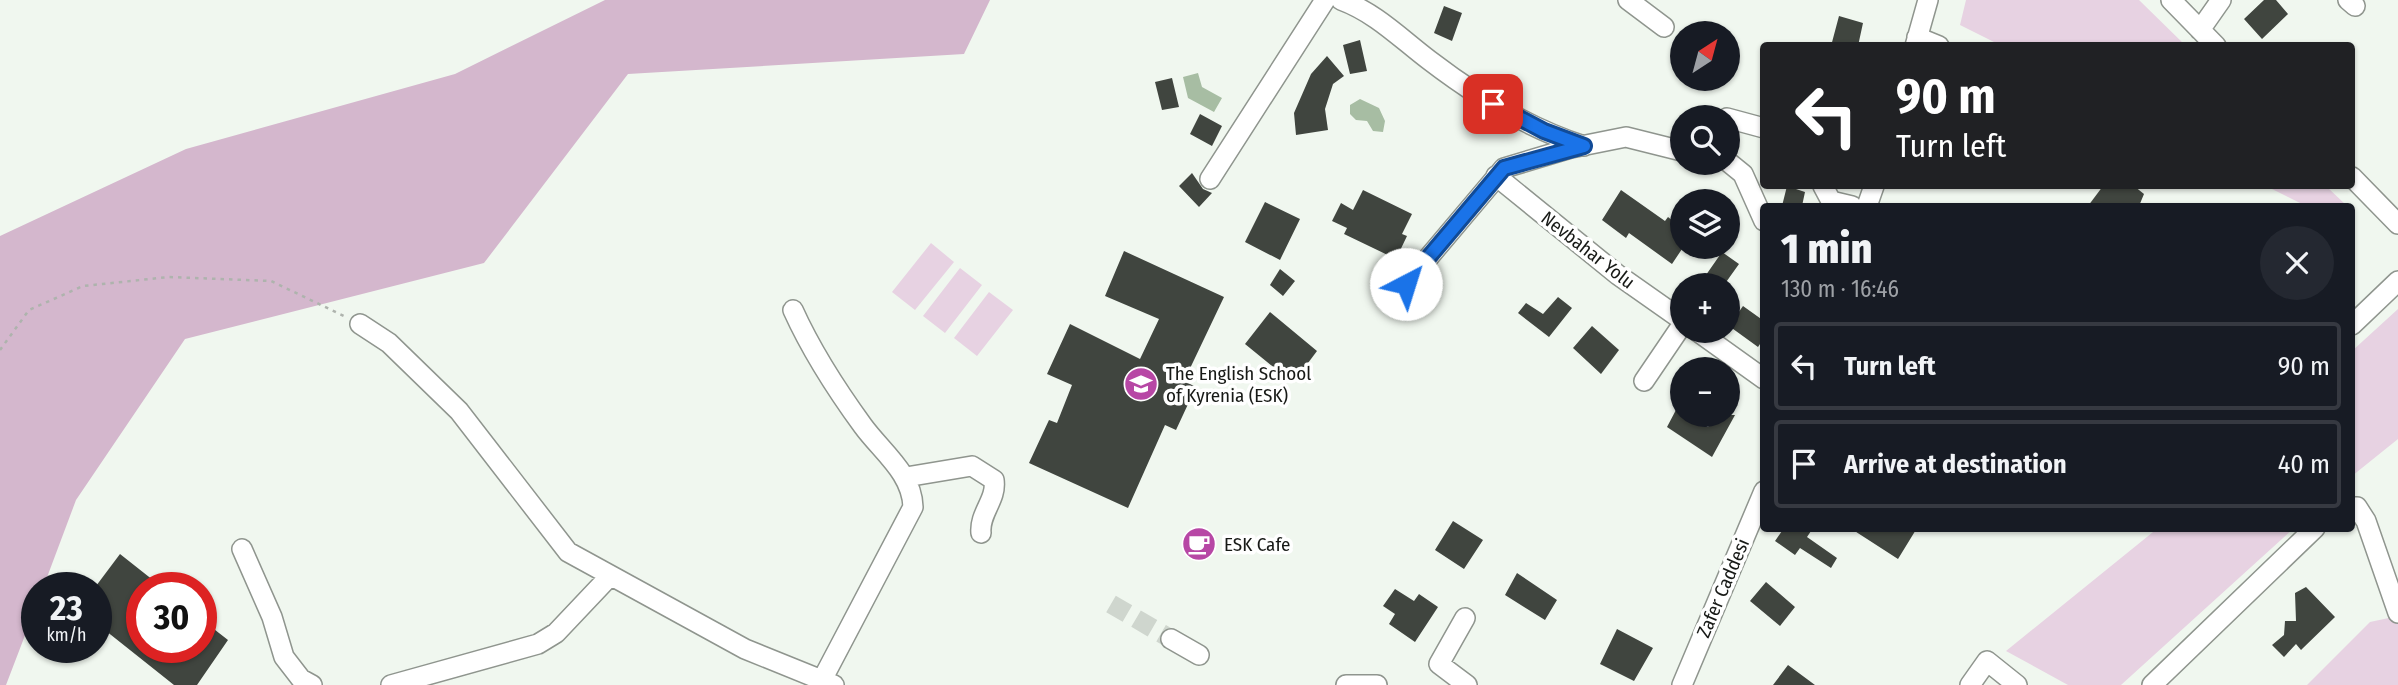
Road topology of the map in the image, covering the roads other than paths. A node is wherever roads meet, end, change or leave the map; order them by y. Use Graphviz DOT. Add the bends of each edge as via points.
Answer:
graph roads {
  1 [pos="1325,0"];
  2 [pos="1341,0"];
  3 [pos="1628,0"];
  4 [pos="1928,0"];
  5 [pos="2171,0"];
  6 [pos="2221,0"];
  7 [pos="1376,6"];
  8 [pos="1664,27"];
  9 [pos="2200,30"];
  10 [pos="1916,41"];
  11 [pos="2213,42"];
  12 [pos="1740,122"];
  13 [pos="1760,127"];
  14 [pos="1584,146"];
  15 [pos="1670,148"];
  16 [pos="1740,172"];
  17 [pos="1496,176"];
  18 [pos="1210,179"];
  19 [pos="2355,180"];
  20 [pos="1825,189"];
  21 [pos="1839,203"];
  22 [pos="1760,212"];
  23 [pos="2398,224"];
  24 [pos="2398,281"];
  25 [pos="1406,284"];
  26 [pos="793,310"];
  27 [pos="1670,313"];
  28 [pos="2355,322"];
  29 [pos="360,324"];
  30 [pos="1670,341"];
  31 [pos="1714,343"];
  32 [pos="1760,376"];
  33 [pos="1644,381"];
  34 [pos="906,477"];
  35 [pos="1760,501"];
  36 [pos="2355,507"];
  37 [pos="2311,532"];
  38 [pos="981,533"];
  39 [pos="242,549"];
  40 [pos="609,577"];
  41 [pos="2398,613"];
  42 [pos="1465,618"];
  43 [pos="1171,639"];
  44 [pos="1199,655"];
  45 [pos="828,683"];
  46 [pos="1689,683"];
  47 [pos="312,685"];
  48 [pos="391,685"];
  49 [pos="1346,685"];
  50 [pos="1377,685"];
  51 [pos="1467,685"];
  52 [pos="1970,685"];
  53 [pos="2017,685"];
  54 [pos="2152,685"];
  1 -- 18 [label="street"];
  2 -- 7 [label="street"];
  3 -- 8 [label="street"];
  4 -- 10 [label="street"];
  5 -- 9 [label="street"];
  6 -- 9 [label="street"];
  7 -- 14 [label="street" via="1430,60 1493,104"];
  9 -- 11 [label="street"];
  12 -- 13 [label="street"];
  14 -- 15 [label="street" via="1626,137"];
  14 -- 17 [label="street" via="1504,168"];
  16 -- 22 [label="street"];
  17 -- 25 [label="street"];
  17 -- 27 [label="street, Nevbahar Yolu"];
  19 -- 23 [label="street"];
  20 -- 21 [label="street" via="1831,201"];
  24 -- 28 [label="street"];
  26 -- 34 [label="street" via="810,348 864,427"];
  29 -- 40 [label="street" via="389,342 460,411 568,552"];
  30 -- 33 [label="street"];
  31 -- 32 [label="street"];
  34 -- 38 [label="street" via="972,466 982,471 994,480 996,491 980,524"];
  34 -- 45 [label="street" via="913,507"];
  35 -- 46 [label="street, Zafer Caddesi"];
  36 -- 41 [label="street" via="2365,521"];
  37 -- 54 [label="street"];
  39 -- 47 [label="street" via="265,597 284,657 301,679"];
  40 -- 45 [label="street" via="745,649"];
  40 -- 48 [label="street" via="556,633 538,644"];
  42 -- 51 [label="street" via="1439,664"];
  43 -- 44 [label="street"];
  49 -- 50 [label="street"];
  52 -- 53 [label="street" via="1987,661"];
}
